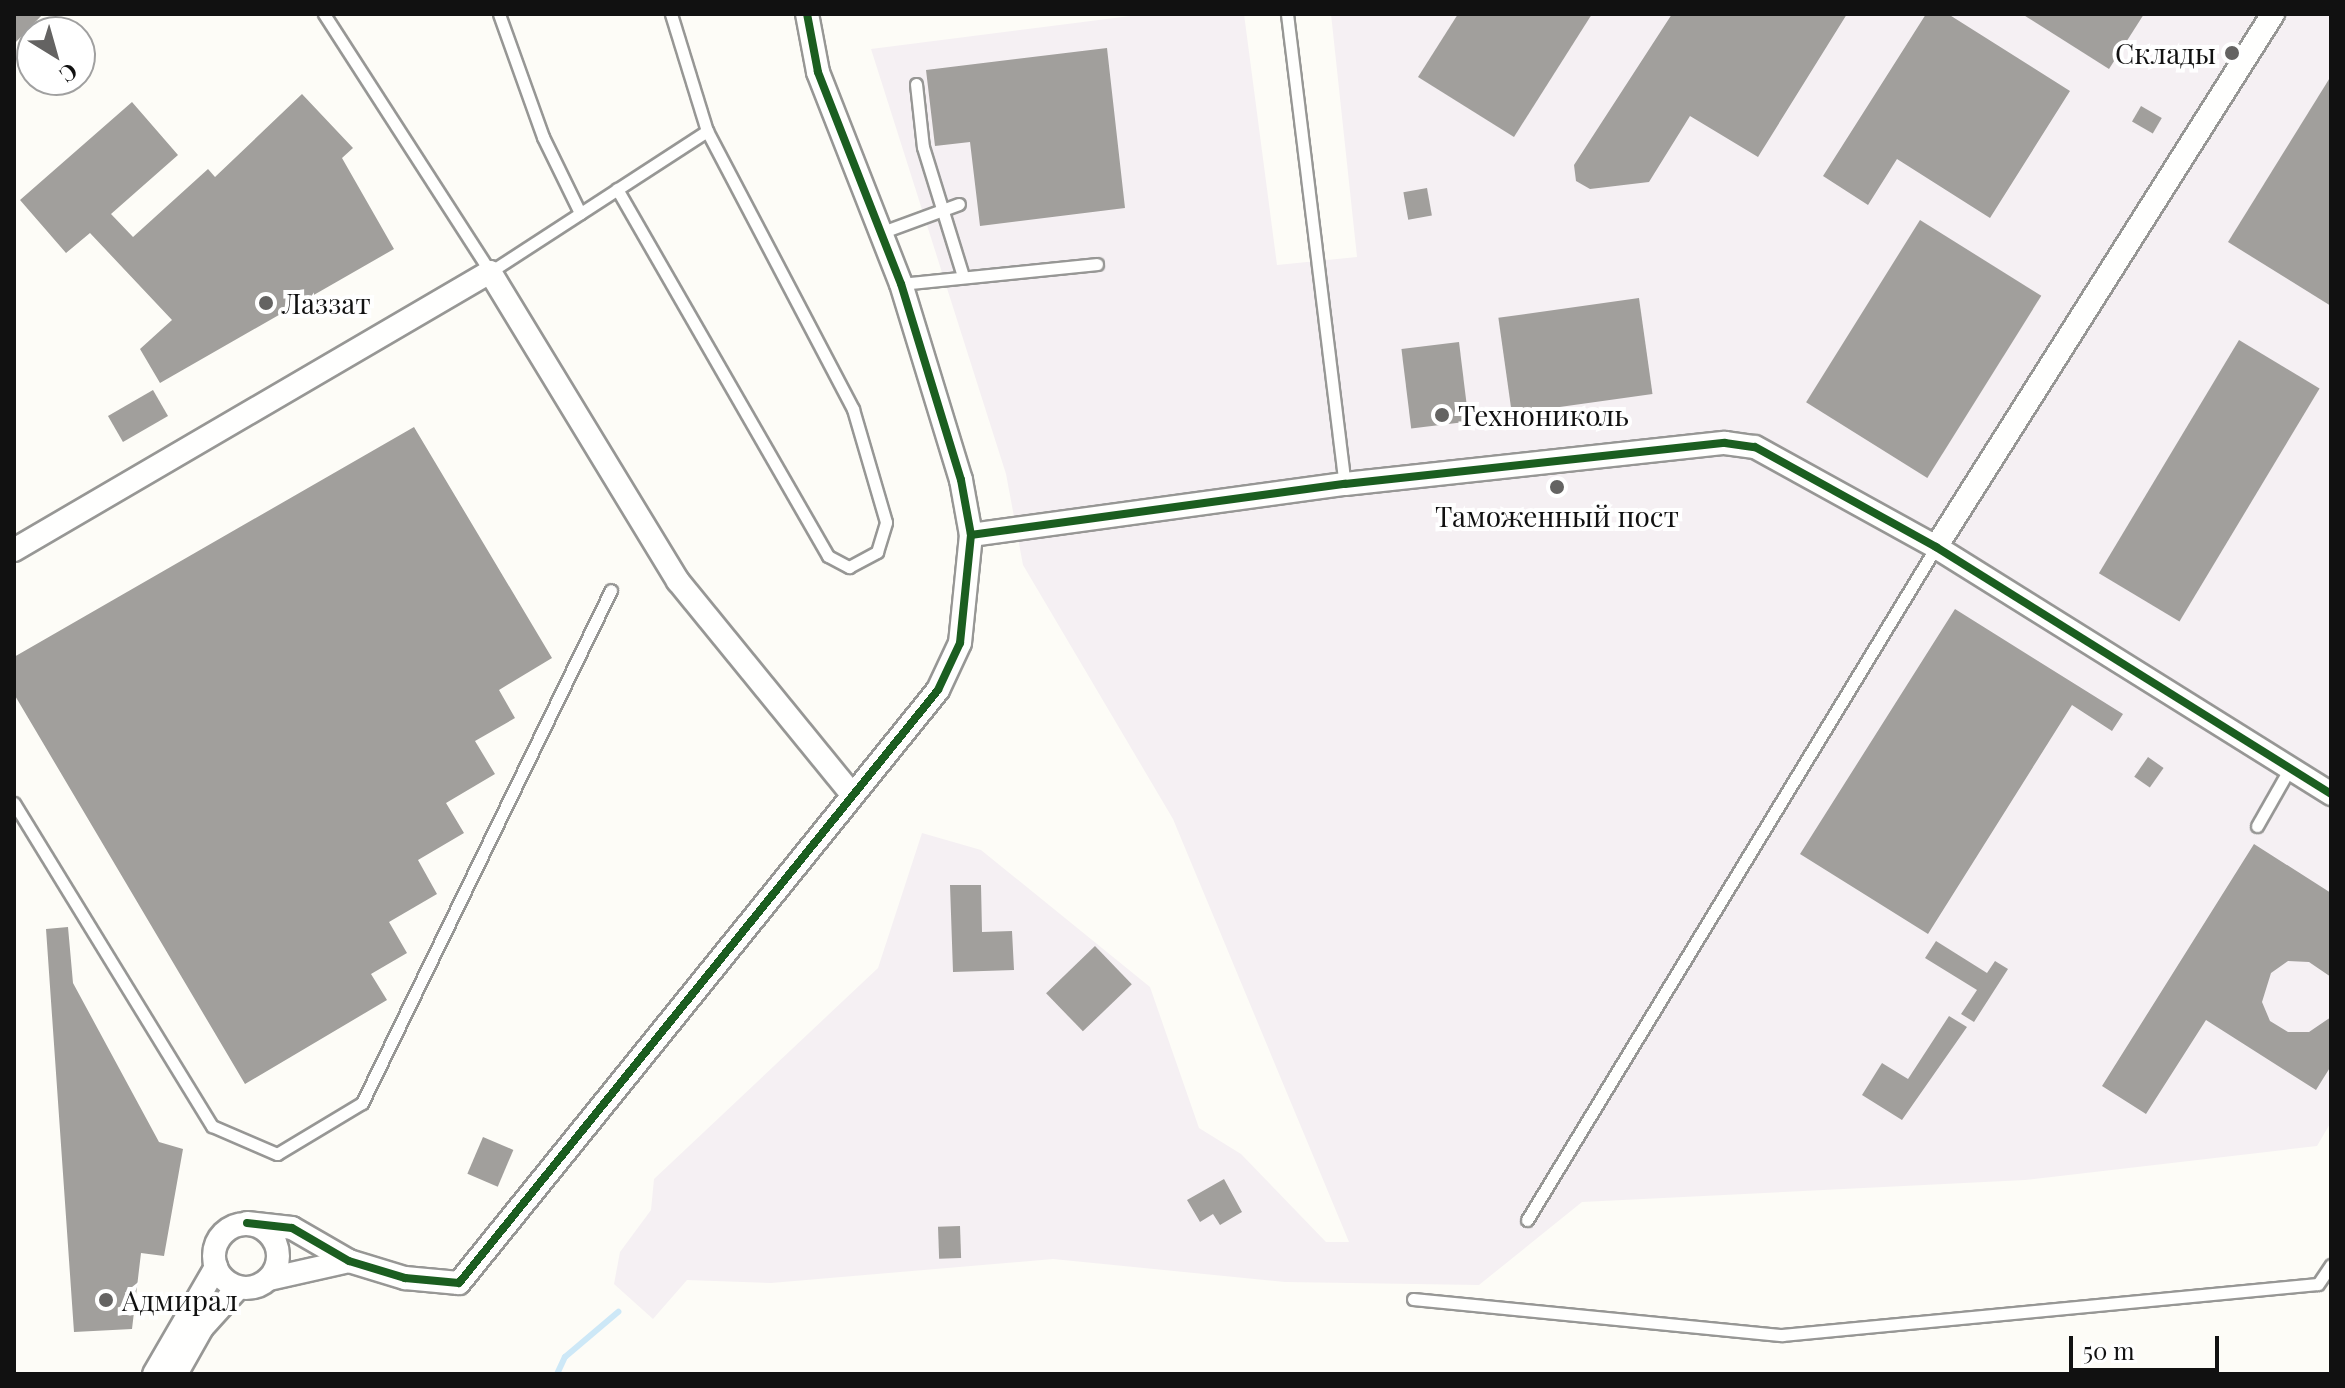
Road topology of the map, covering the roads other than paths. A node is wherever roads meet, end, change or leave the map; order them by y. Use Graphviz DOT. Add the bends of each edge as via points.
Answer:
graph roads {
  1 [pos="324,14"];
  2 [pos="499,14"];
  3 [pos="671,14"];
  4 [pos="807,14"];
  5 [pos="1287,14"];
  6 [pos="2273,14"];
  7 [pos="916,84"];
  8 [pos="707,131"];
  9 [pos="617,189"];
  10 [pos="959,204"];
  11 [pos="943,210"];
  12 [pos="580,213"];
  13 [pos="880,233"];
  14 [pos="1097,264"];
  15 [pos="490,272"];
  16 [pos="963,276"];
  17 [pos="901,284"];
  18 [pos="1345,484"];
  19 [pos="971,535"];
  20 [pos="1936,547"];
  21 [pos="14,550"];
  22 [pos="611,590"];
  23 [pos="2290,768"];
  24 [pos="852,794"];
  25 [pos="2331,794"];
  26 [pos="14,803"];
  27 [pos="2257,826"];
  28 [pos="1527,1220"];
  29 [pos="247,1223"];
  30 [pos="349,1261"];
  31 [pos="2331,1265"];
  32 [pos="216,1267"];
  33 [pos="269,1279"];
  34 [pos="239,1287"];
  35 [pos="1413,1299"];
  36 [pos="154,1374"];
  37 [pos="176,1374"];
  1 -- 15 [label="lane"];
  2 -- 12 [label="lane" via="543,137"];
  3 -- 8 [label="lane"];
  4 -- 13 [label="street" via="818,72"];
  5 -- 18 [label="lane"];
  6 -- 20 [label="street"];
  7 -- 11 [label="lane" via="923,147"];
  8 -- 9 [label="lane"];
  8 -- 9 [label="lane" via="853,409 886,522 877,552 849,567 828,556"];
  9 -- 12 [label="lane"];
  10 -- 11 [label="lane"];
  11 -- 13 [label="lane"];
  11 -- 16 [label="lane"];
  12 -- 15 [label="lane"];
  13 -- 17 [label="street"];
  14 -- 16 [label="lane"];
  15 -- 21 [label="street"];
  15 -- 24 [label="street" via="678,581"];
  16 -- 17 [label="lane"];
  17 -- 19 [label="street" via="961,480"];
  18 -- 19 [label="street"];
  18 -- 20 [label="street" via="1725,443 1784,458"];
  19 -- 24 [label="street" via="960,643 944,679"];
  20 -- 23 [label="street"];
  20 -- 28 [label="lane"];
  22 -- 26 [label="lane" via="362,1103 277,1154 212,1126"];
  23 -- 25 [label="street"];
  23 -- 27 [label="lane"];
  24 -- 30 [label="street" via="459,1283 405,1278"];
  29 -- 30 [label="street" via="292,1228"];
  29 -- 32 [label="street" via="220,1237"];
  29 -- 33 [label="street" via="265,1229 276,1244 278,1263"];
  30 -- 33 [label="street"];
  31 -- 35 [label="lane" via="2318,1284 1782,1335"];
  32 -- 34 [label="street"];
  32 -- 36 [label="street"];
  33 -- 34 [label="street"];
  34 -- 37 [label="street" via="202,1328"];
}
